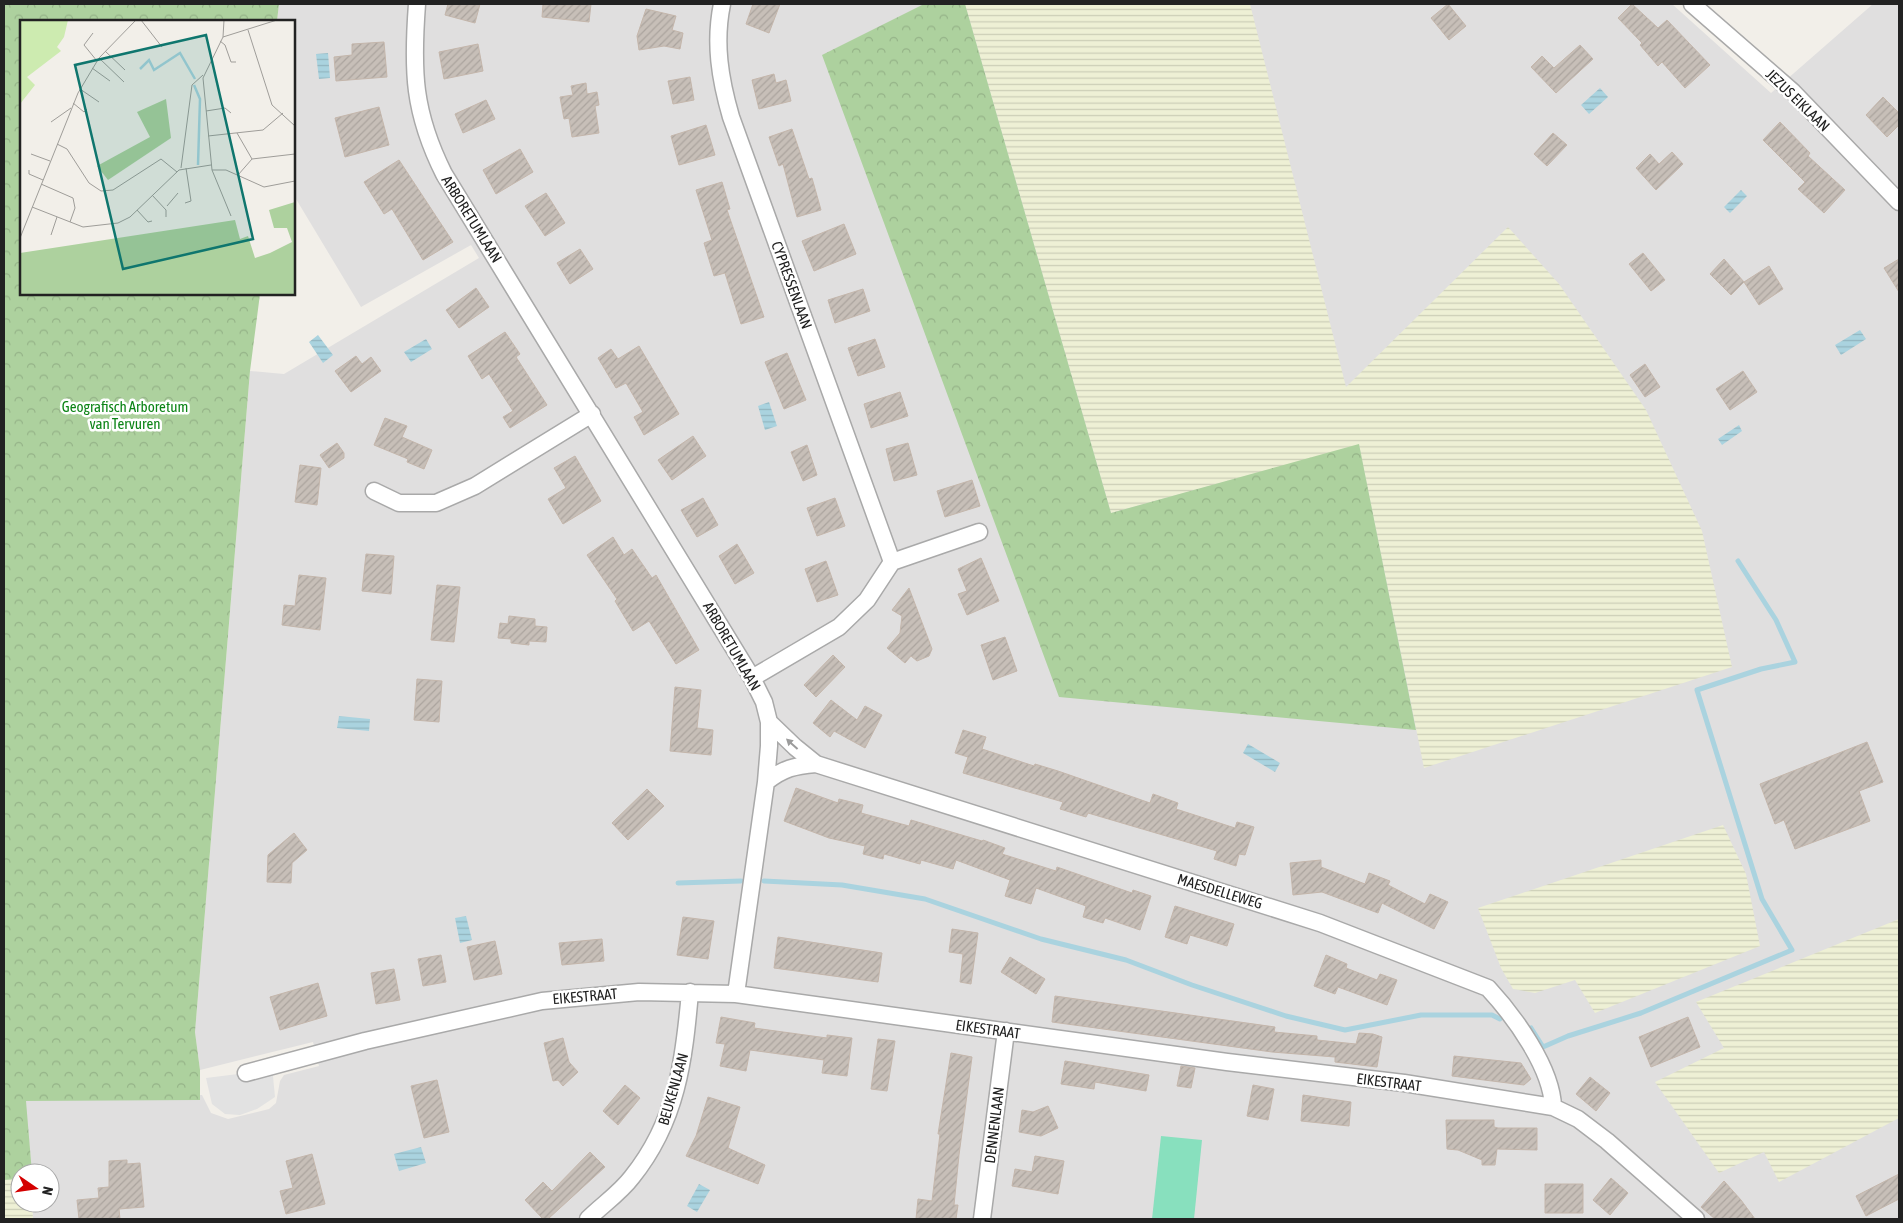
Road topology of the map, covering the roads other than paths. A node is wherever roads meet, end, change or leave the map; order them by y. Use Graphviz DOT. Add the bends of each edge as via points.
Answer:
graph roads {
  1 [pos="417,4"];
  2 [pos="722,4"];
  3 [pos="1692,4"];
  4 [pos="1899,202"];
  5 [pos="592,414"];
  6 [pos="374,491"];
  7 [pos="979,532"];
  8 [pos="892,562"];
  9 [pos="752,678"];
  10 [pos="769,722"];
  11 [pos="816,764"];
  12 [pos="766,782"];
  13 [pos="690,992"];
  14 [pos="736,994"];
  15 [pos="1006,1032"];
  16 [pos="246,1073"];
  17 [pos="1553,1107"];
  18 [pos="593,1218"];
  19 [pos="982,1219"];
  20 [pos="1696,1219"];
  1 -- 5 [label="street, ARBORETUMLAAN" via="413,55 416,90 431,148"];
  2 -- 8 [label="street, CYPRESSENLAAN" via="717,35 720,81"];
  3 -- 4 [label="street, JEZUS EIKLAAN" via="1792,92"];
  5 -- 6 [label="street" via="474,486 436,503 399,503"];
  5 -- 9 [label="street, ARBORETUMLAAN"];
  7 -- 8 [label="street"];
  8 -- 9 [label="street" via="867,600 839,627"];
  9 -- 10 [label="street, ARBORETUMLAAN" via="764,702"];
  11 -- 10 [label="street, MAESDELLEWEG, one-way"];
  10 -- 12 [label="street, ARBORETUMLAAN"];
  11 -- 12 [label="street, MAESDELLEWEG" via="780,771"];
  11 -- 17 [label="street, MAESDELLEWEG" via="1320,923 1488,988 1508,1010 1548,1077"];
  12 -- 14 [label="street, ARBORETUMLAAN"];
  13 -- 14 [label="street, EIKESTRAAT"];
  13 -- 16 [label="street, EIKESTRAAT" via="591,995 542,1001 374,1039"];
  13 -- 18 [label="street, BEUKENLAAN" via="685,1051 667,1122 632,1178"];
  14 -- 15 [label="street, EIKESTRAAT"];
  15 -- 17 [label="street, EIKESTRAAT" via="1404,1084"];
  15 -- 19 [label="street, DENNENLAAN"];
  17 -- 20 [label="street, EIKESTRAAT" via="1578,1119 1607,1141"];
}
